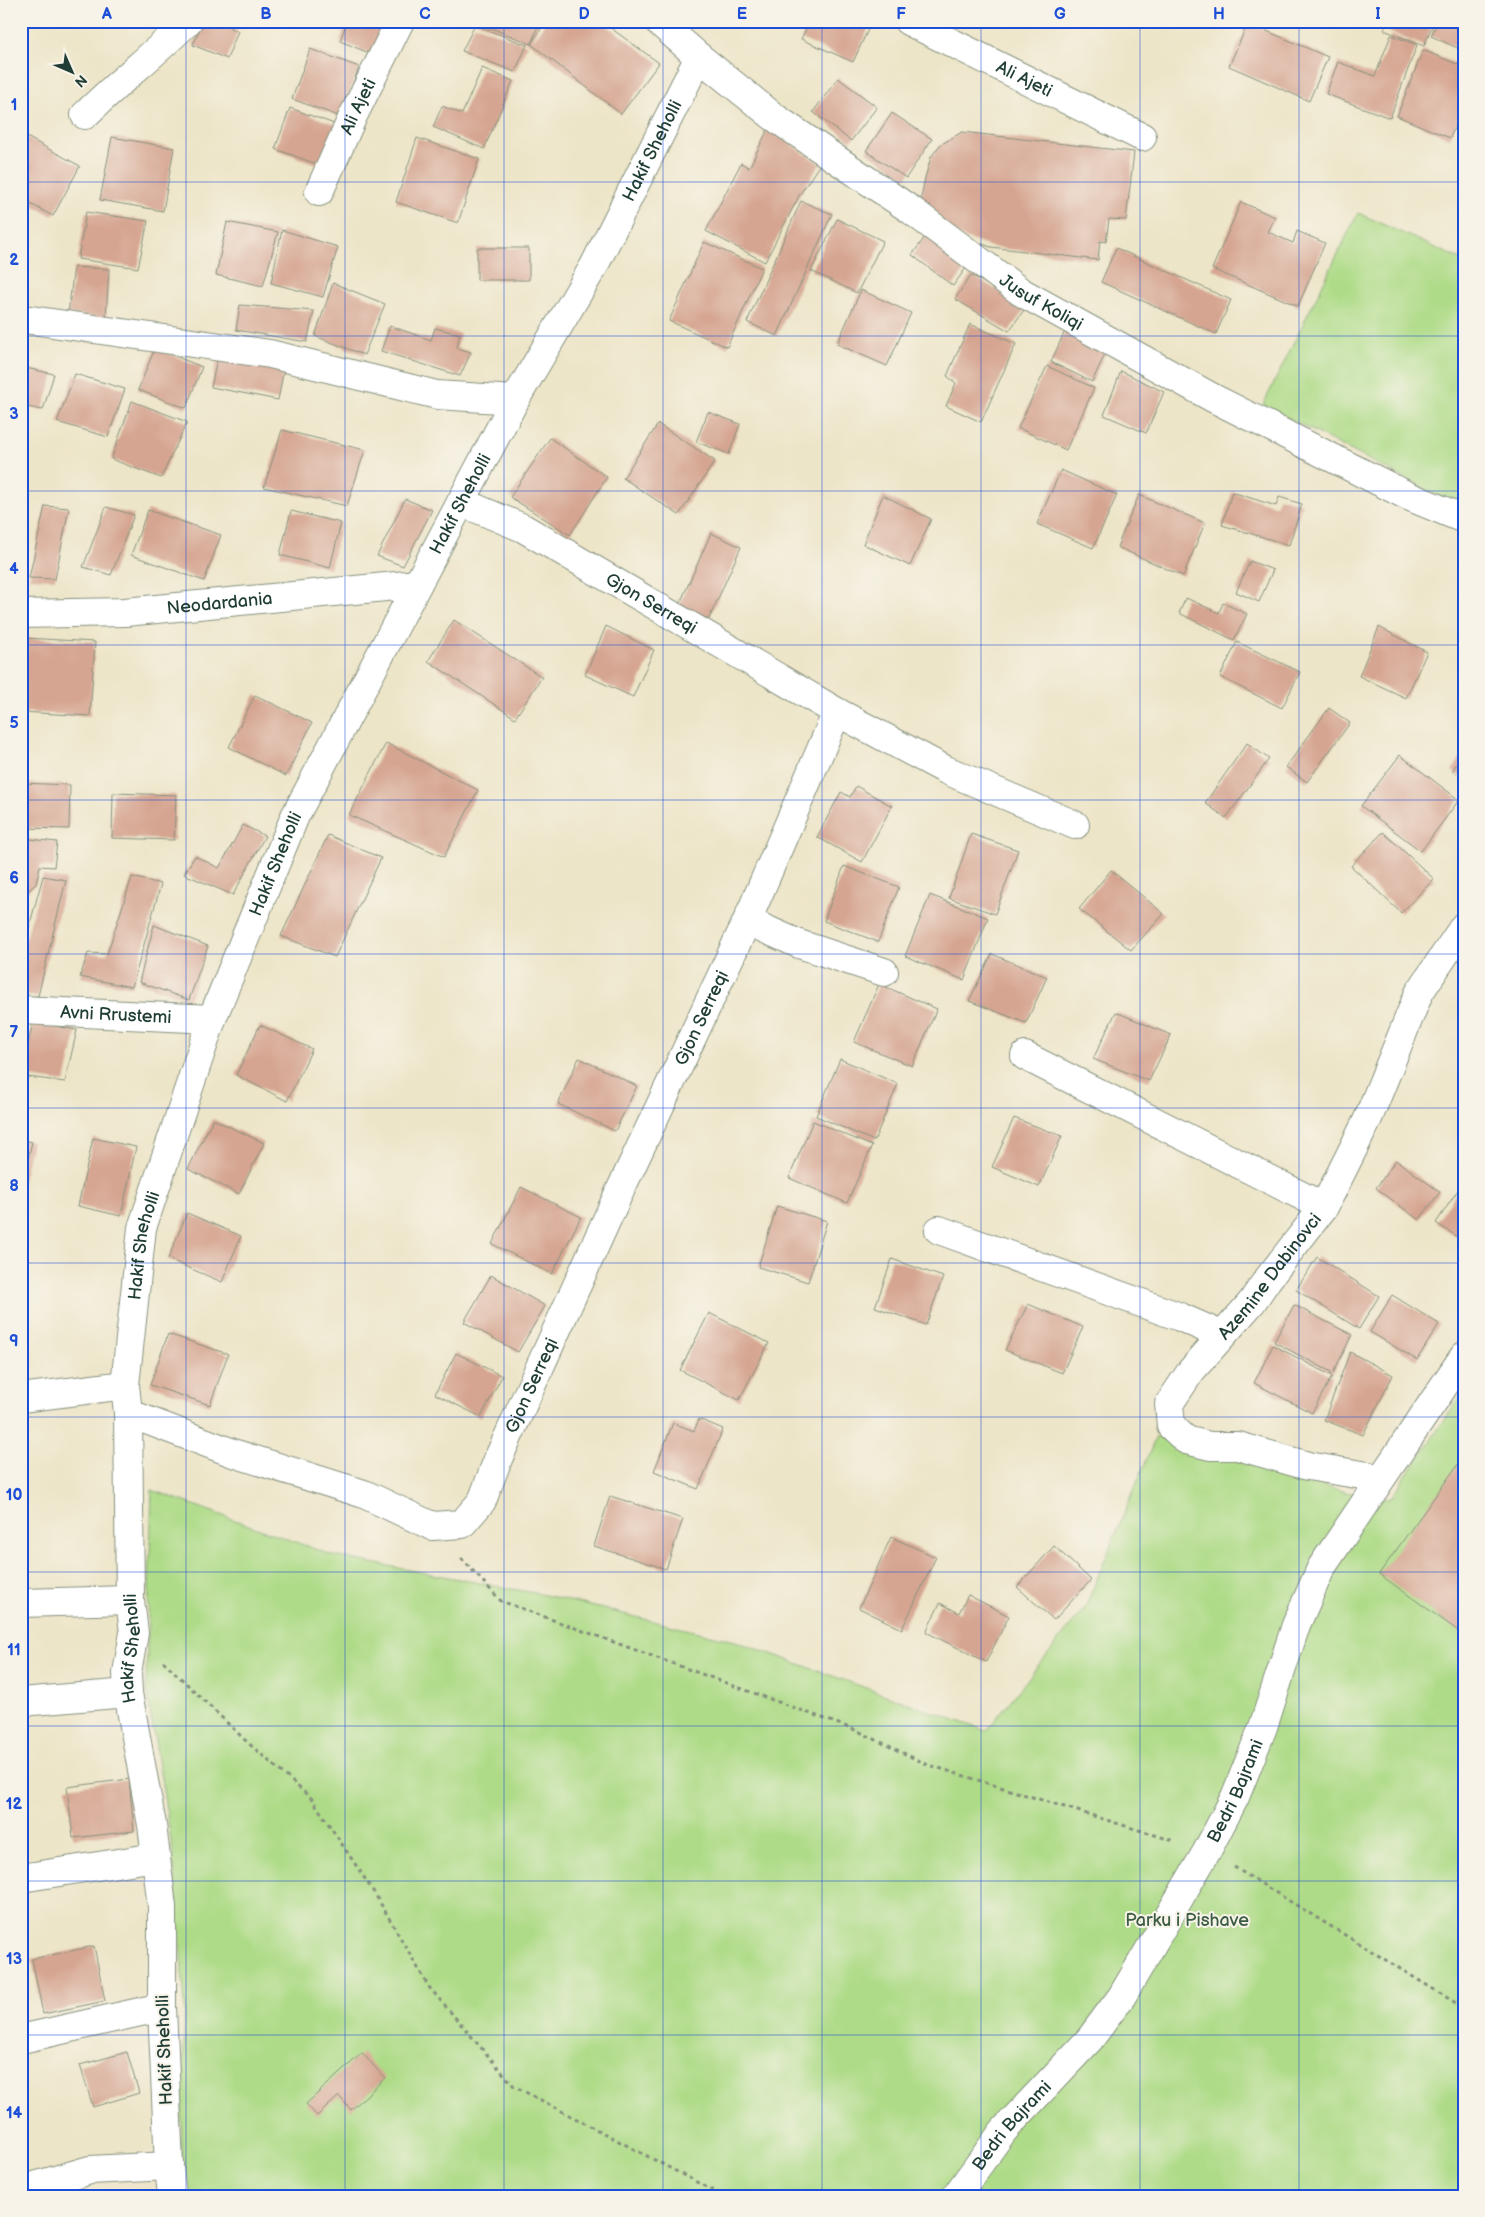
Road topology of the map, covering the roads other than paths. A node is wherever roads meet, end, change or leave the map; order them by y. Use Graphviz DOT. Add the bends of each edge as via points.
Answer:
graph roads {
  1 [pos="188,21"];
  2 [pos="400,21"];
  3 [pos="658,21"];
  4 [pos="908,21"];
  5 [pos="699,57"];
  6 [pos="85,115"];
  7 [pos="1142,136"];
  8 [pos="319,192"];
  9 [pos="24,318"];
  10 [pos="515,400"];
  11 [pos="461,502"];
  12 [pos="1464,519"];
  13 [pos="417,584"];
  14 [pos="21,614"];
  15 [pos="838,712"];
  16 [pos="1074,825"];
  17 [pos="748,921"];
  18 [pos="1464,926"];
  19 [pos="884,972"];
  20 [pos="21,1010"];
  21 [pos="212,1019"];
  22 [pos="1025,1056"];
  23 [pos="1324,1206"];
  24 [pos="939,1230"];
  25 [pos="1221,1335"];
  26 [pos="1464,1356"];
  27 [pos="125,1385"];
  28 [pos="21,1398"];
  29 [pos="128,1412"];
  30 [pos="1380,1478"];
  31 [pos="130,1600"];
  32 [pos="21,1603"];
  33 [pos="128,1693"];
  34 [pos="21,1702"];
  35 [pos="156,1857"];
  36 [pos="21,1878"];
  37 [pos="162,2007"];
  38 [pos="21,2040"];
  39 [pos="169,2166"];
  40 [pos="21,2190"];
  41 [pos="172,2196"];
  42 [pos="956,2196"];
  1 -- 6 [label="street"];
  2 -- 8 [label="street, Ali Ajeti"];
  3 -- 5 [label="street, Jusuf Koliqi"];
  4 -- 7 [label="street, Ali Ajeti"];
  5 -- 10 [label="street, Hakif Sheholli" via="594,266"];
  5 -- 12 [label="street, Jusuf Koliqi" via="774,117 911,210 1021,292 1213,398 1408,496"];
  9 -- 10 [label="street" via="270,354 438,395"];
  10 -- 11 [label="street, Hakif Sheholli"];
  11 -- 13 [label="street, Hakif Sheholli"];
  11 -- 15 [label="street, Gjon Serreqi" via="523,528"];
  13 -- 14 [label="street, Neodardania" via="125,612"];
  13 -- 21 [label="street, Hakif Sheholli" via="295,816"];
  15 -- 16 [label="street, Gjon Serreqi" via="946,770"];
  15 -- 17 [label="street, Gjon Serreqi"];
  17 -- 19 [label="street" via="799,944"];
  17 -- 29 [label="street, Gjon Serreqi" via="614,1204 506,1441 482,1502 462,1524 432,1526 364,1494 233,1453"];
  18 -- 23 [label="street, Azemine Dabinovci" via="1419,993 1367,1121"];
  20 -- 21 [label="street, Avni Rrustemi"];
  21 -- 27 [label="street, Hakif Sheholli" via="142,1228"];
  22 -- 23 [label="street"];
  23 -- 25 [label="street, Azemine Dabinovci" via="1252,1302"];
  24 -- 25 [label="street" via="1180,1317"];
  25 -- 30 [label="street, Azemine Dabinovci" via="1169,1404 1171,1426 1186,1440 1210,1446 1238,1446 1308,1466"];
  26 -- 30 [label="street, Bedri Bajrami"];
  27 -- 28 [label="street"];
  27 -- 29 [label="street, Hakif Sheholli"];
  29 -- 31 [label="street, Hakif Sheholli"];
  30 -- 42 [label="street, Bedri Bajrami" via="1321,1568 1296,1625 1281,1678 1256,1745 1235,1797 1207,1851 1116,2003 1090,2039 1004,2130"];
  31 -- 32 [label="street"];
  31 -- 33 [label="street, Hakif Sheholli" via="134,1632 127,1672"];
  33 -- 34 [label="street"];
  33 -- 35 [label="street, Hakif Sheholli"];
  35 -- 36 [label="street"];
  35 -- 37 [label="street, Hakif Sheholli" via="162,1908"];
  37 -- 38 [label="street"];
  37 -- 39 [label="street, Hakif Sheholli"];
  39 -- 40 [label="street" via="90,2170"];
  39 -- 41 [label="street, Hakif Sheholli"];
}
